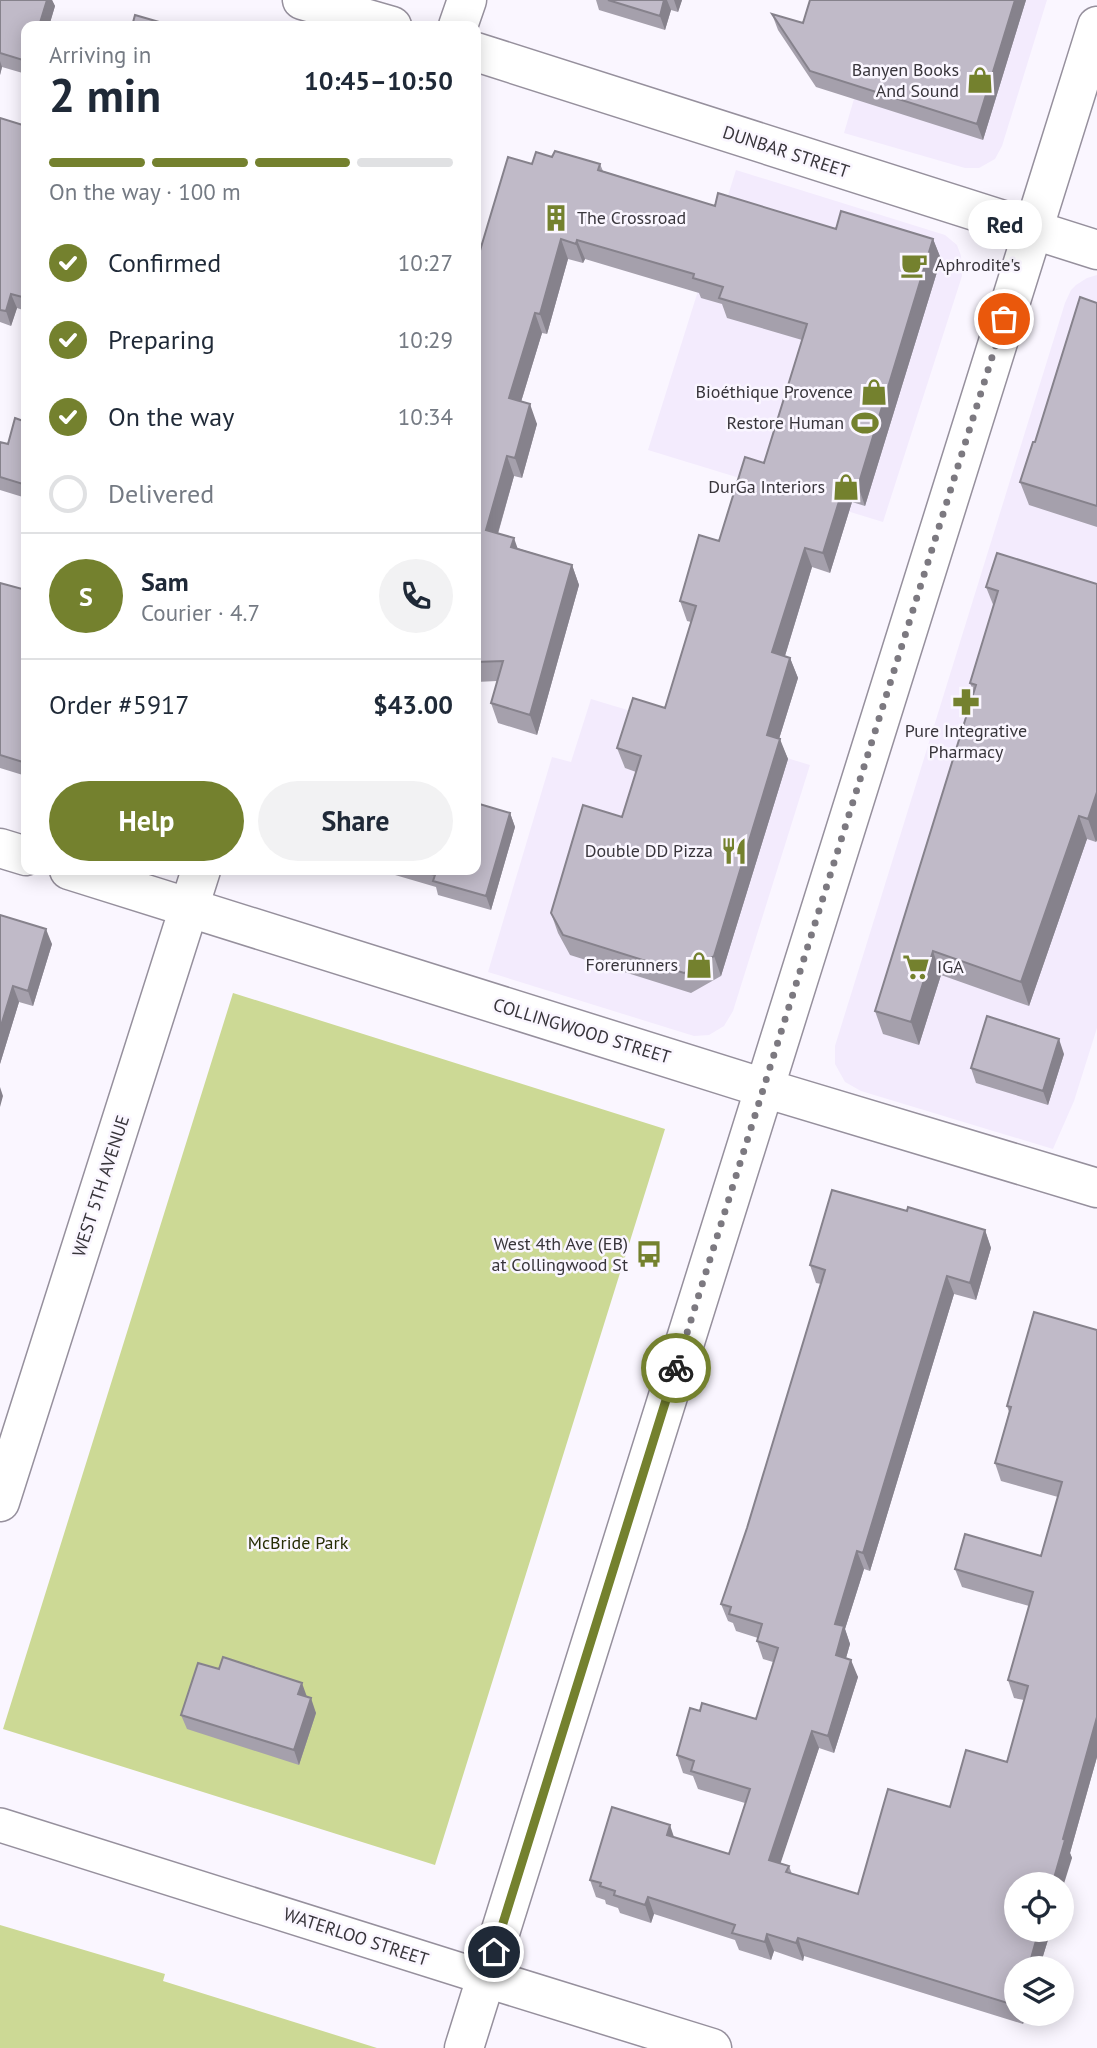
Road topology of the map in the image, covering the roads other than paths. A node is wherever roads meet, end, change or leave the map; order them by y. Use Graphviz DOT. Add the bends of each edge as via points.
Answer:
graph roads {
  1 [pos="302,0"];
  2 [pos="467,0"];
  3 [pos="375,21"];
  4 [pos="460,21"];
  5 [pos="1097,26"];
  6 [pos="481,54"];
  7 [pos="1032,230"];
  8 [pos="1097,250"];
  9 [pos="0,848"];
  10 [pos="21,854"];
  11 [pos="85,875"];
  12 [pos="199,875"];
  13 [pos="189,907"];
  14 [pos="764,1088"];
  15 [pos="1097,1188"];
  16 [pos="0,1502"];
  17 [pos="0,1825"];
  18 [pos="485,1978"];
  19 [pos="464,2048"];
  20 [pos="712,2048"];
  1 -- 3 [label="street"];
  2 -- 4 [label="street"];
  5 -- 7 [label="street"];
  6 -- 7 [label="street, DUNBAR STREET"];
  7 -- 8 [label="street, DUNBAR STREET"];
  7 -- 14 [label="street"];
  9 -- 10 [label="street"];
  11 -- 13 [label="street, COLLINGWOOD STREET"];
  12 -- 13 [label="street, WEST 5TH AVENUE"];
  13 -- 14 [label="street, COLLINGWOOD STREET"];
  13 -- 16 [label="street, WEST 5TH AVENUE"];
  14 -- 15 [label="street, COLLINGWOOD STREET"];
  14 -- 18 [label="street"];
  17 -- 18 [label="street, WATERLOO STREET"];
  18 -- 19 [label="street"];
  18 -- 20 [label="street, WATERLOO STREET"];
}
